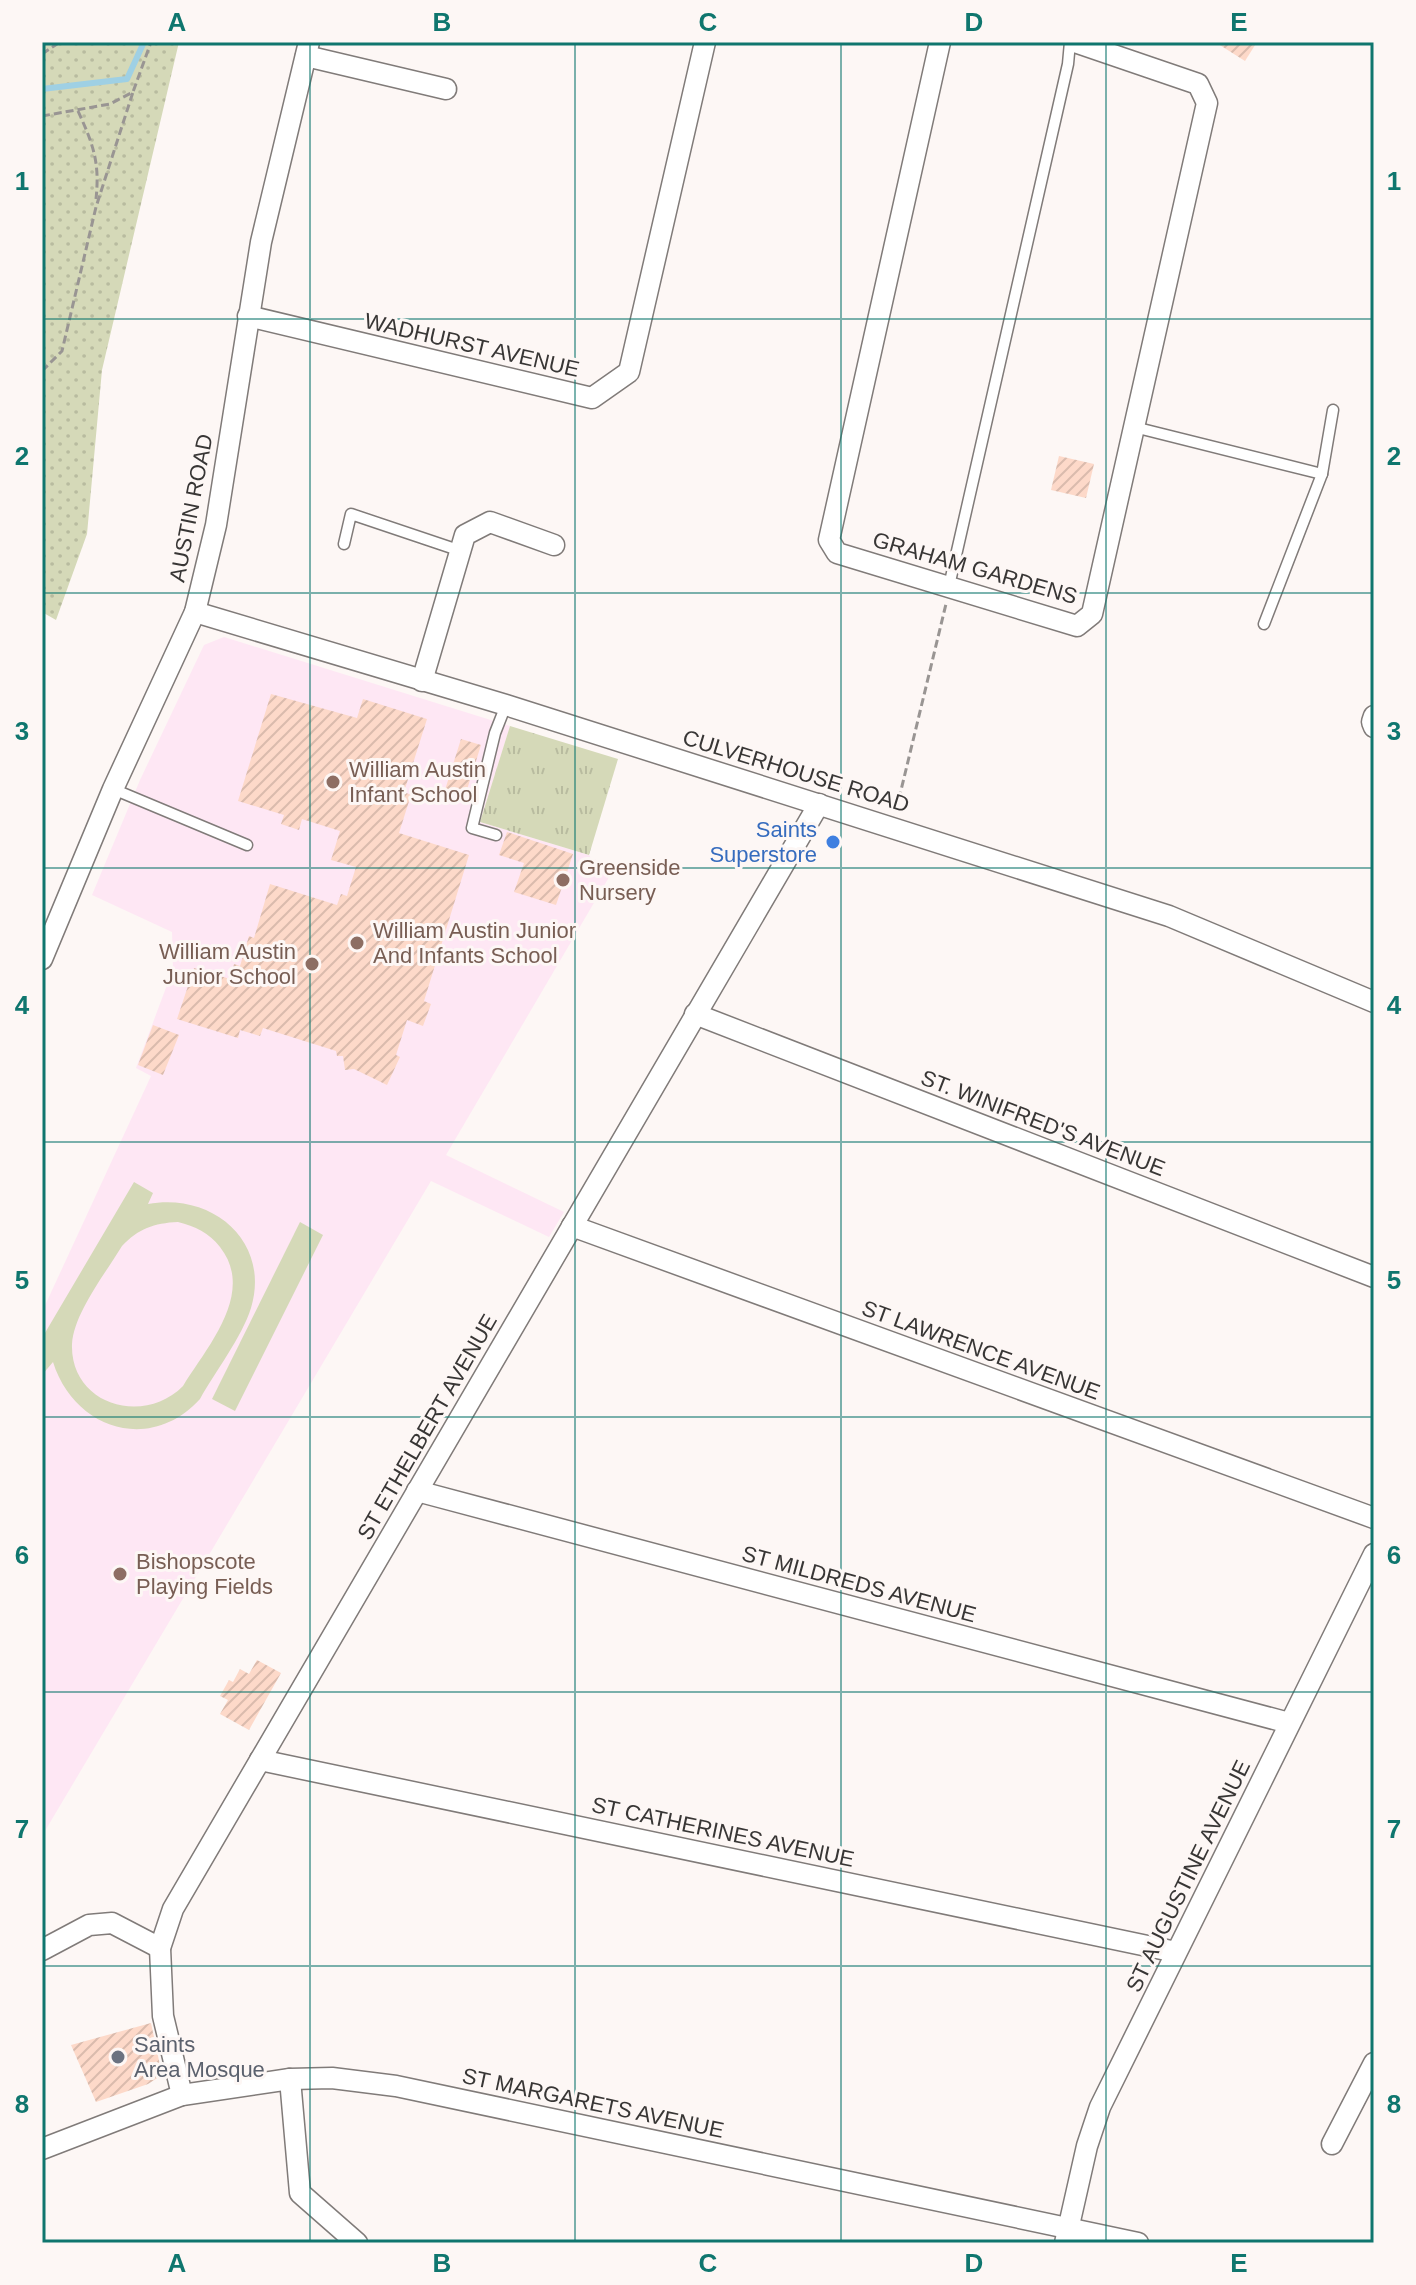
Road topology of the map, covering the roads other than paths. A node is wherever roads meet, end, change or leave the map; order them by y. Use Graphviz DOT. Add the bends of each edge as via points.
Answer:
graph roads {
  1 [pos="705,42"];
  2 [pos="940,42"];
  3 [pos="1072,42"];
  4 [pos="307,49"];
  5 [pos="446,89"];
  6 [pos="248,316"];
  7 [pos="1333,410"];
  8 [pos="1134,427"];
  9 [pos="1322,474"];
  10 [pos="344,544"];
  11 [pos="554,545"];
  12 [pos="461,551"];
  13 [pos="949,586"];
  14 [pos="195,612"];
  15 [pos="1264,624"];
  16 [pos="422,681"];
  17 [pos="506,705"];
  18 [pos="1374,716"];
  19 [pos="1374,727"];
  20 [pos="113,789"];
  21 [pos="819,804"];
  22 [pos="496,835"];
  23 [pos="247,845"];
  24 [pos="42,959"];
  25 [pos="1374,1002"];
  26 [pos="695,1014"];
  27 [pos="572,1226"];
  28 [pos="1374,1277"];
  29 [pos="417,1491"];
  30 [pos="1374,1518"];
  31 [pos="1374,1554"];
  32 [pos="1289,1723"];
  33 [pos="260,1760"];
  34 [pos="160,1948"];
  35 [pos="42,1950"];
  36 [pos="1176,1952"];
  37 [pos="1374,2063"];
  38 [pos="290,2079"];
  39 [pos="182,2095"];
  40 [pos="1332,2144"];
  41 [pos="42,2149"];
  42 [pos="1067,2236"];
  43 [pos="357,2243"];
  44 [pos="1138,2243"];
  1 -- 6 [label="street, WADHURST AVENUE" via="629,372 592,398"];
  2 -- 13 [label="street, GRAHAM GARDENS" via="829,540 837,553"];
  3 -- 8 [label="street, GRAHAM GARDENS" via="1198,84 1207,103"];
  3 -- 13 [label="lane"];
  4 -- 5 [label="street"];
  4 -- 6 [label="street, AUSTIN ROAD"];
  6 -- 14 [label="street, AUSTIN ROAD" via="216,525"];
  7 -- 9 [label="lane"];
  8 -- 9 [label="lane"];
  8 -- 13 [label="street, GRAHAM GARDENS" via="1092,614 1077,626"];
  9 -- 15 [label="lane"];
  10 -- 12 [label="lane" via="351,514"];
  11 -- 12 [label="street" via="490,522 465,535"];
  12 -- 16 [label="street"];
  14 -- 16 [label="street, CULVERHOUSE ROAD"];
  14 -- 20 [label="street, AUSTIN ROAD"];
  16 -- 17 [label="street, CULVERHOUSE ROAD"];
  17 -- 21 [label="street, CULVERHOUSE ROAD"];
  17 -- 22 [label="lane" via="472,828"];
  18 -- 19 [label="street"];
  20 -- 23 [label="lane"];
  20 -- 24 [label="street, AUSTIN ROAD"];
  21 -- 25 [label="street, CULVERHOUSE ROAD" via="1169,916"];
  21 -- 26 [label="street, ST ETHELBERT AVENUE"];
  26 -- 27 [label="street, ST ETHELBERT AVENUE"];
  26 -- 28 [label="street, ST. WINIFRED'S AVENUE"];
  27 -- 29 [label="street, ST ETHELBERT AVENUE"];
  27 -- 30 [label="street, ST LAWRENCE AVENUE"];
  29 -- 32 [label="street, ST MILDREDS AVENUE"];
  29 -- 33 [label="street, ST ETHELBERT AVENUE"];
  31 -- 32 [label="street, ST AUGUSTINE AVENUE"];
  32 -- 36 [label="street, ST AUGUSTINE AVENUE"];
  33 -- 34 [label="street, ST ETHELBERT AVENUE" via="173,1909"];
  33 -- 36 [label="street, ST CATHERINES AVENUE"];
  34 -- 35 [label="street" via="112,1923 89,1925"];
  34 -- 39 [label="street, ST ETHELBERT AVENUE" via="163,2016"];
  36 -- 42 [label="street, ST AUGUSTINE AVENUE" via="1100,2107"];
  37 -- 40 [label="street"];
  38 -- 39 [label="street, ST MARGARETS AVENUE"];
  38 -- 42 [label="street, ST MARGARETS AVENUE" via="396,2086"];
  38 -- 43 [label="street" via="300,2193"];
  39 -- 41 [label="street, ST MARGARETS AVENUE"];
  42 -- 44 [label="street, ST MARGARETS AVENUE"];
}
